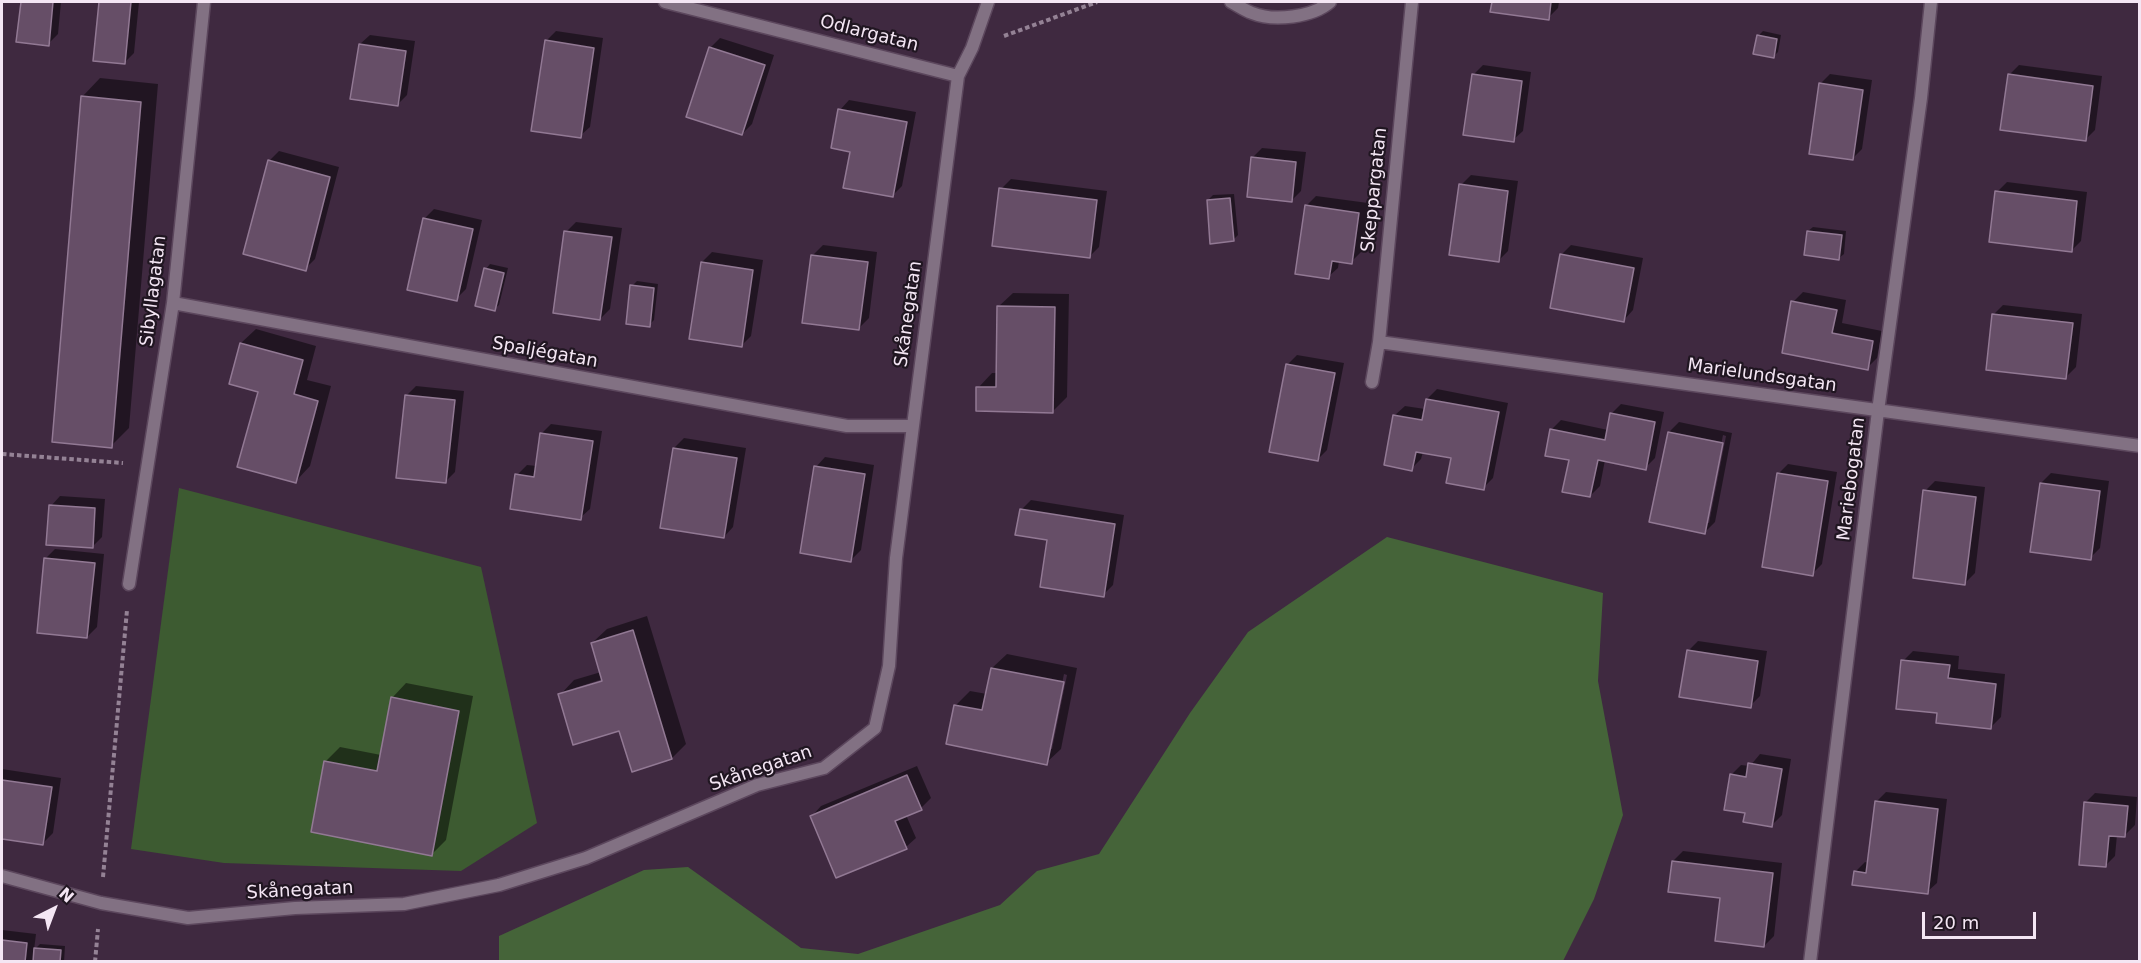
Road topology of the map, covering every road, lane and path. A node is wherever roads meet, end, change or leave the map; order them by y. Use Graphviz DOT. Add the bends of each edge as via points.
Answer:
graph roads {
  1 [pos="204,2"];
  2 [pos="665,2"];
  3 [pos="988,2"];
  4 [pos="1097,2"];
  5 [pos="1231,2"];
  6 [pos="1330,2"];
  7 [pos="1412,2"];
  8 [pos="1931,2"];
  9 [pos="972,48"];
  10 [pos="958,76"];
  11 [pos="173,303"];
  12 [pos="1379,342"];
  13 [pos="1372,382"];
  14 [pos="1878,411"];
  15 [pos="912,426"];
  16 [pos="2139,446"];
  17 [pos="2,454"];
  18 [pos="147,465"];
  19 [pos="129,584"];
  20 [pos="2,876"];
  21 [pos="101,903"];
  22 [pos="95,962"];
  23 [pos="1810,962"];
  1 -- 11 [label="street, Sibyllagatan"];
  2 -- 10 [label="street, Odlargatan"];
  3 -- 9 [label="street, Skånegatan"];
  4 -- 9 [label="path"];
  5 -- 6 [label="street" via="1253,14 1280,18 1300,16"];
  7 -- 12 [label="street, Skeppargatan"];
  8 -- 14 [label="street, Mariebogatan"];
  9 -- 10 [label="street, Skånegatan"];
  10 -- 15 [label="street, Skånegatan"];
  11 -- 15 [label="street, Spaljégatan" via="847,426"];
  11 -- 18 [label="street, Sibyllagatan"];
  12 -- 13 [label="street, Skeppargatan"];
  12 -- 14 [label="street, Marielundsgatan"];
  14 -- 16 [label="street, Marielundsgatan"];
  14 -- 23 [label="street, Mariebogatan"];
  15 -- 21 [label="street, Skånegatan" via="896,558 889,666 875,728 824,768 757,785 586,858 499,885 404,904 295,908 188,918"];
  17 -- 18 [label="path"];
  18 -- 19 [label="street, Sibyllagatan"];
  19 -- 21 [label="path"];
  20 -- 21 [label="street, Skånegatan"];
  21 -- 22 [label="path"];
}
